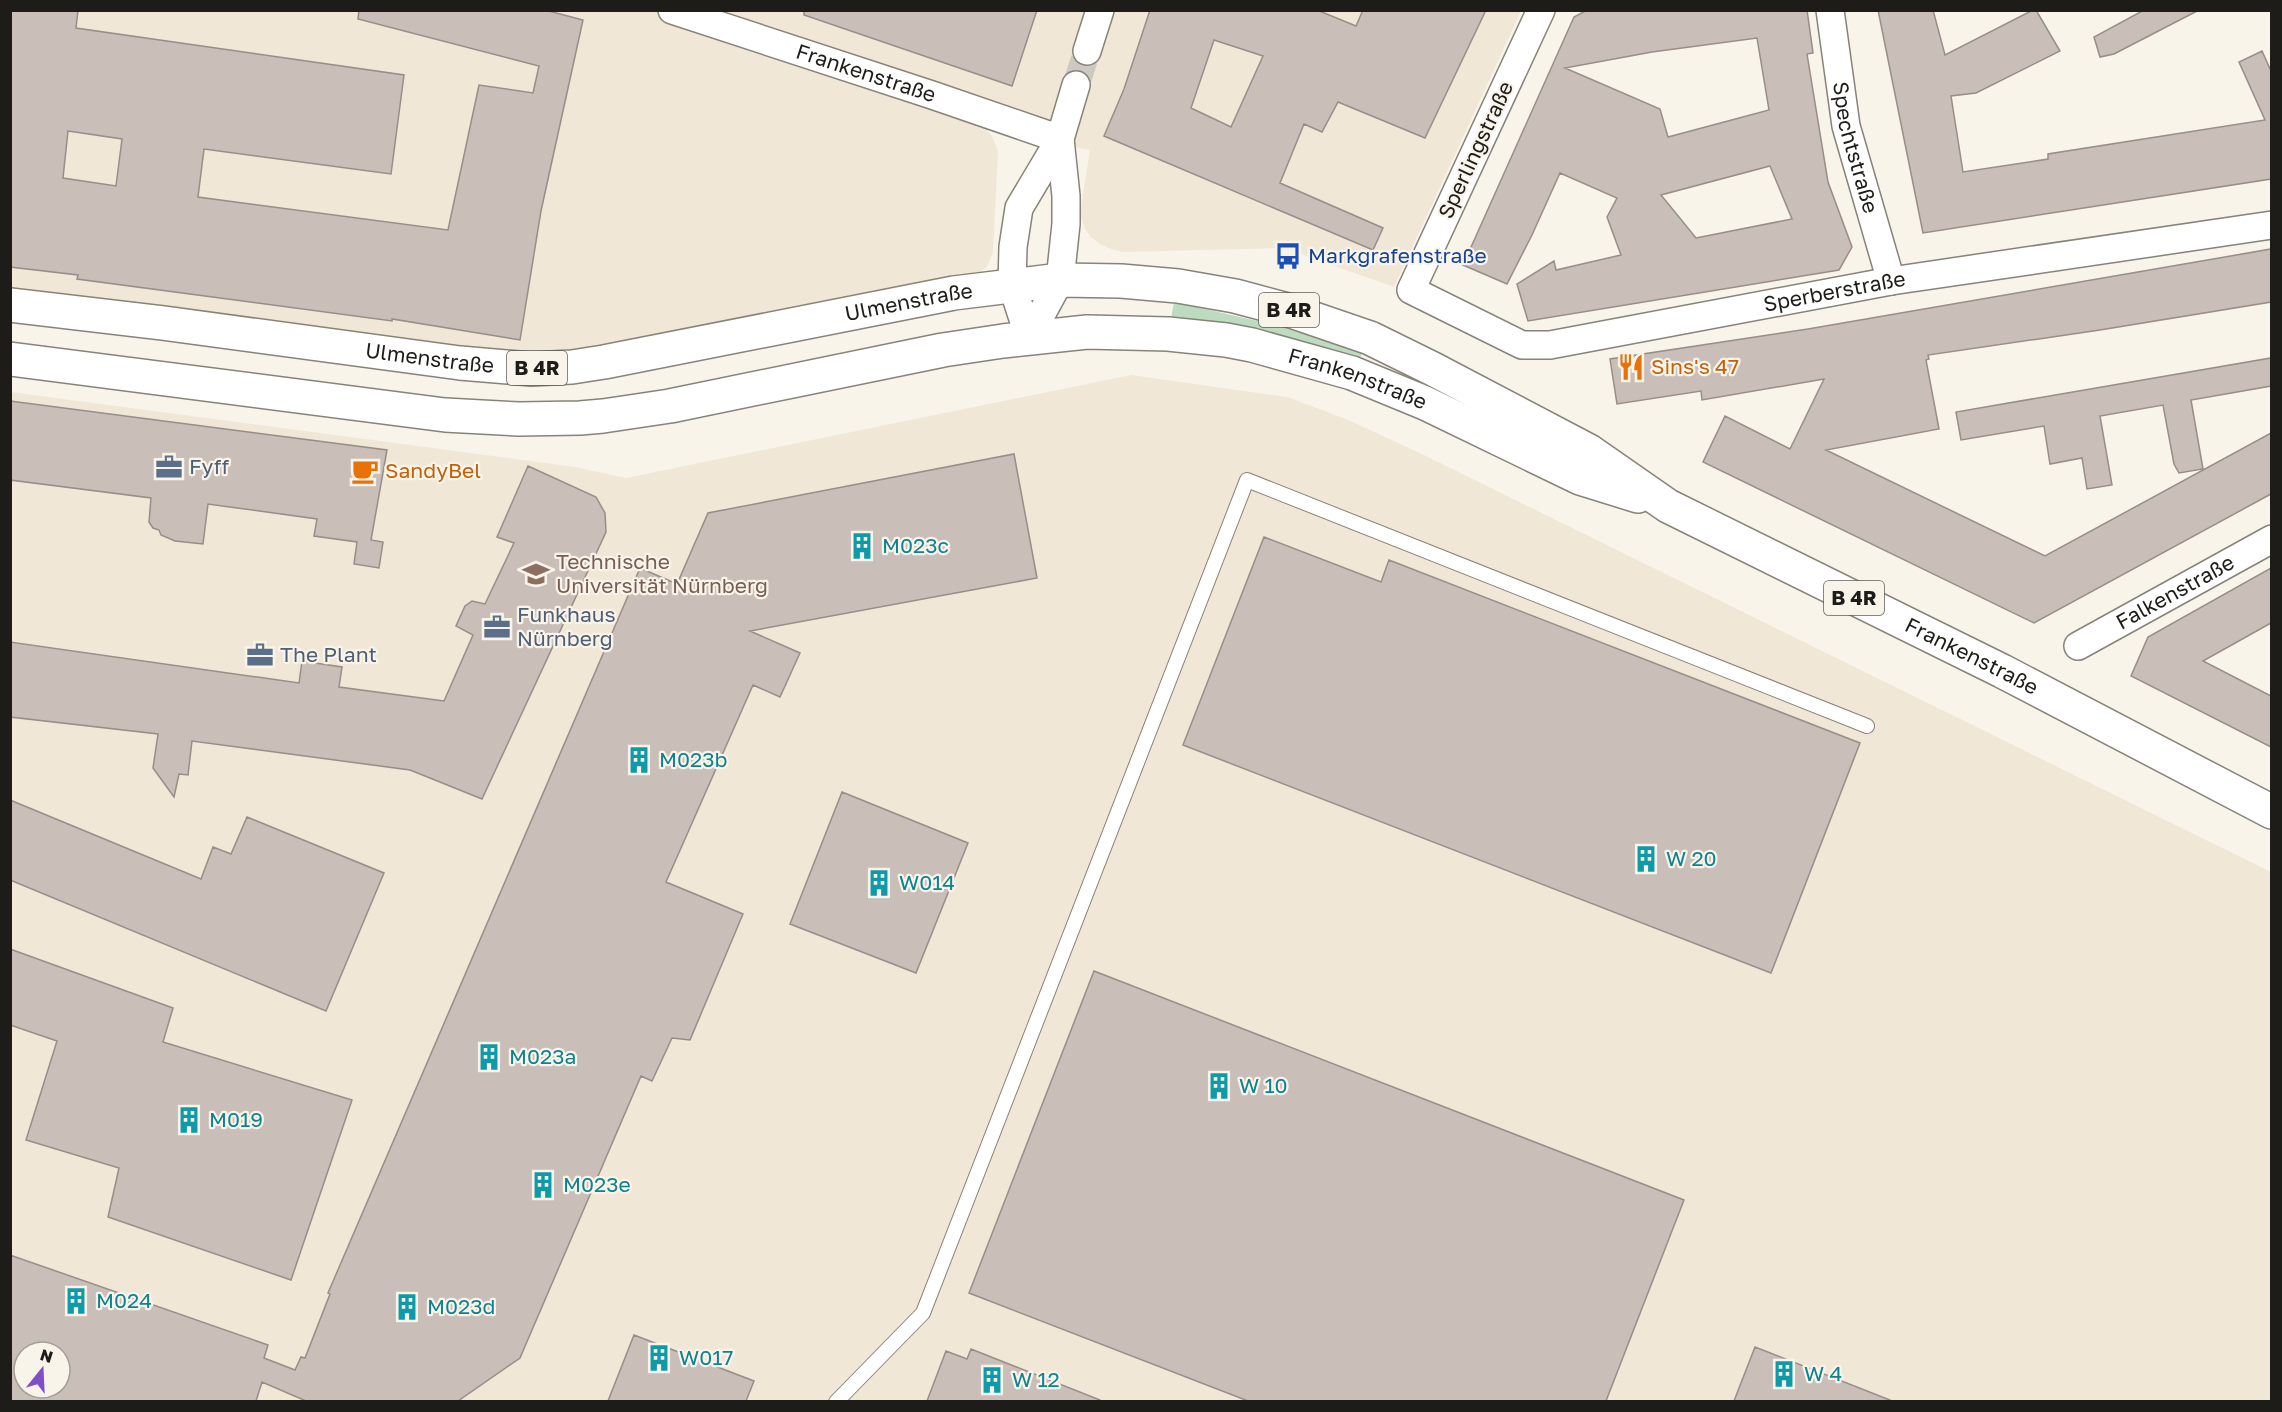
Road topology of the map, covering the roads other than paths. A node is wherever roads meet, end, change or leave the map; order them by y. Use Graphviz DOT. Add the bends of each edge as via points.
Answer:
graph roads {
  1 [pos="672,10"];
  2 [pos="1100,10"];
  3 [pos="1541,10"];
  4 [pos="1830,10"];
  5 [pos="1087,51"];
  6 [pos="1076,85"];
  7 [pos="1060,139"];
  8 [pos="2271,225"];
  9 [pos="1060,280"];
  10 [pos="1891,281"];
  11 [pos="1012,285"];
  12 [pos="1411,290"];
  13 [pos="10,304"];
  14 [pos="1029,337"];
  15 [pos="10,359"];
  16 [pos="1668,506"];
  17 [pos="2271,539"];
  18 [pos="2078,646"];
  19 [pos="1867,726"];
  20 [pos="2271,812"];
  21 [pos="836,1401"];
  1 -- 7 [label="street, Frankenstraße"];
  2 -- 5 [label="street"];
  3 -- 12 [label="street, Sperlingstraße"];
  4 -- 10 [label="street, Spechtstraße" via="1846,126"];
  6 -- 7 [label="street"];
  7 -- 9 [label="street" via="1066,224"];
  7 -- 11 [label="street" via="1019,208"];
  8 -- 10 [label="street, Sperberstraße"];
  9 -- 11 [label="main road, Ulmenstraße / B 4R"];
  9 -- 14 [label="street"];
  9 -- 16 [label="main road, Frankenstraße / B 4R" via="1121,281 1207,291 1291,310 1346,329 1423,364 1589,451"];
  10 -- 12 [label="street, Sperberstraße" via="1550,345 1522,345"];
  11 -- 13 [label="main road, Ulmenstraße / B 4R" via="604,362 531,369"];
  11 -- 14 [label="street"];
  14 -- 15 [label="main road, B 4R" via="943,350 670,406 570,418 445,415"];
  14 -- 16 [label="main road, Frankenstraße / B 4R" via="1087,332 1168,334 1274,350 1352,373 1425,403 1580,478"];
  16 -- 20 [label="main road, Frankenstraße / B 4R" via="2002,670"];
  17 -- 18 [label="street, Falkenstraße"];
  19 -- 21 [label="lane" via="1248,480 923,1312"];
}
